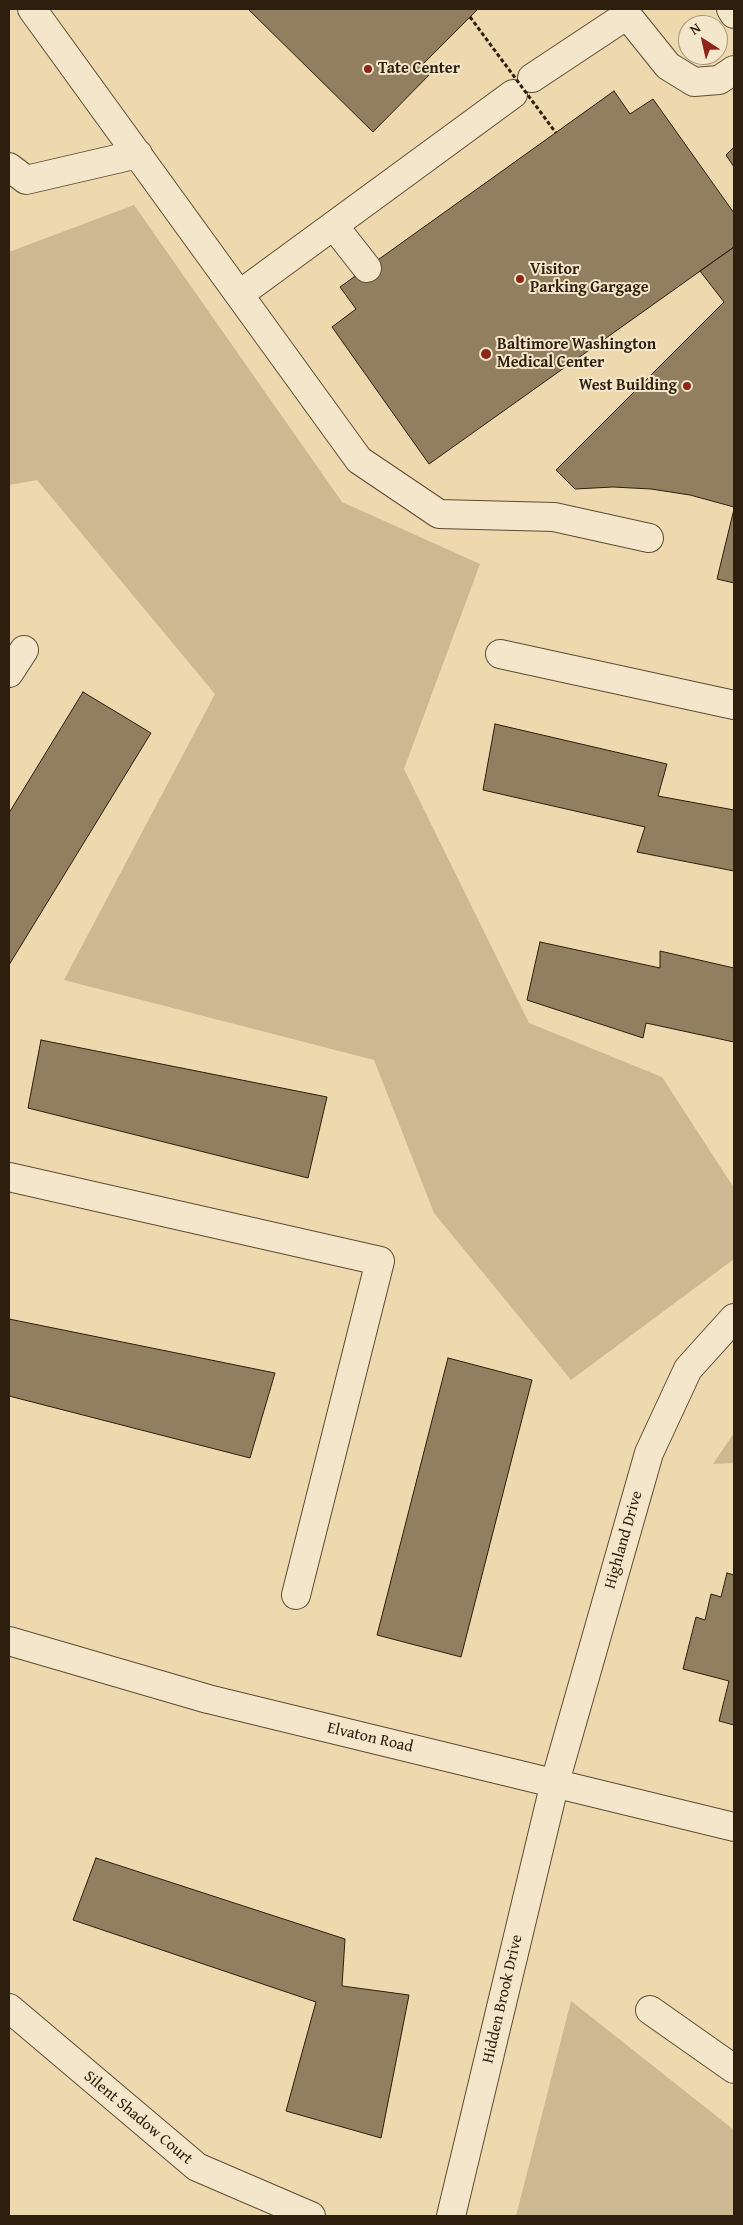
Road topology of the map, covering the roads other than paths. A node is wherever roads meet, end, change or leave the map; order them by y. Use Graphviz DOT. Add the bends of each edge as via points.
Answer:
graph roads {
  1 [pos="32,9"];
  2 [pos="731,9"];
  3 [pos="628,11"];
  4 [pos="734,14"];
  5 [pos="734,70"];
  6 [pos="138,154"];
  7 [pos="9,167"];
  8 [pos="334,226"];
  9 [pos="367,268"];
  10 [pos="240,294"];
  11 [pos="649,538"];
  12 [pos="24,650"];
  13 [pos="500,654"];
  14 [pos="9,673"];
  15 [pos="734,705"];
  16 [pos="9,1177"];
  17 [pos="734,1318"];
  18 [pos="296,1595"];
  19 [pos="9,1641"];
  20 [pos="555,1782"];
  21 [pos="734,1827"];
  22 [pos="9,2008"];
  23 [pos="650,2010"];
  24 [pos="734,2069"];
  25 [pos="310,2216"];
  26 [pos="451,2216"];
  1 -- 6 [label="street"];
  2 -- 4 [label="street"];
  3 -- 5 [label="street" via="668,66 694,82 719,80"];
  3 -- 8 [label="street"];
  6 -- 7 [label="street" via="26,180"];
  6 -- 10 [label="street"];
  8 -- 9 [label="street"];
  8 -- 10 [label="street"];
  10 -- 11 [label="street" via="359,460 439,514 554,517"];
  12 -- 14 [label="street"];
  13 -- 15 [label="street"];
  16 -- 18 [label="street" via="380,1261"];
  17 -- 20 [label="street, Highland Drive" via="688,1369 649,1453"];
  19 -- 20 [label="street, Elvaton Road" via="208,1699"];
  20 -- 21 [label="street, Elvaton Road"];
  20 -- 26 [label="street, Hidden Brook Drive"];
  22 -- 25 [label="street, Silent Shadow Court" via="196,2167"];
  23 -- 24 [label="street"];
}
